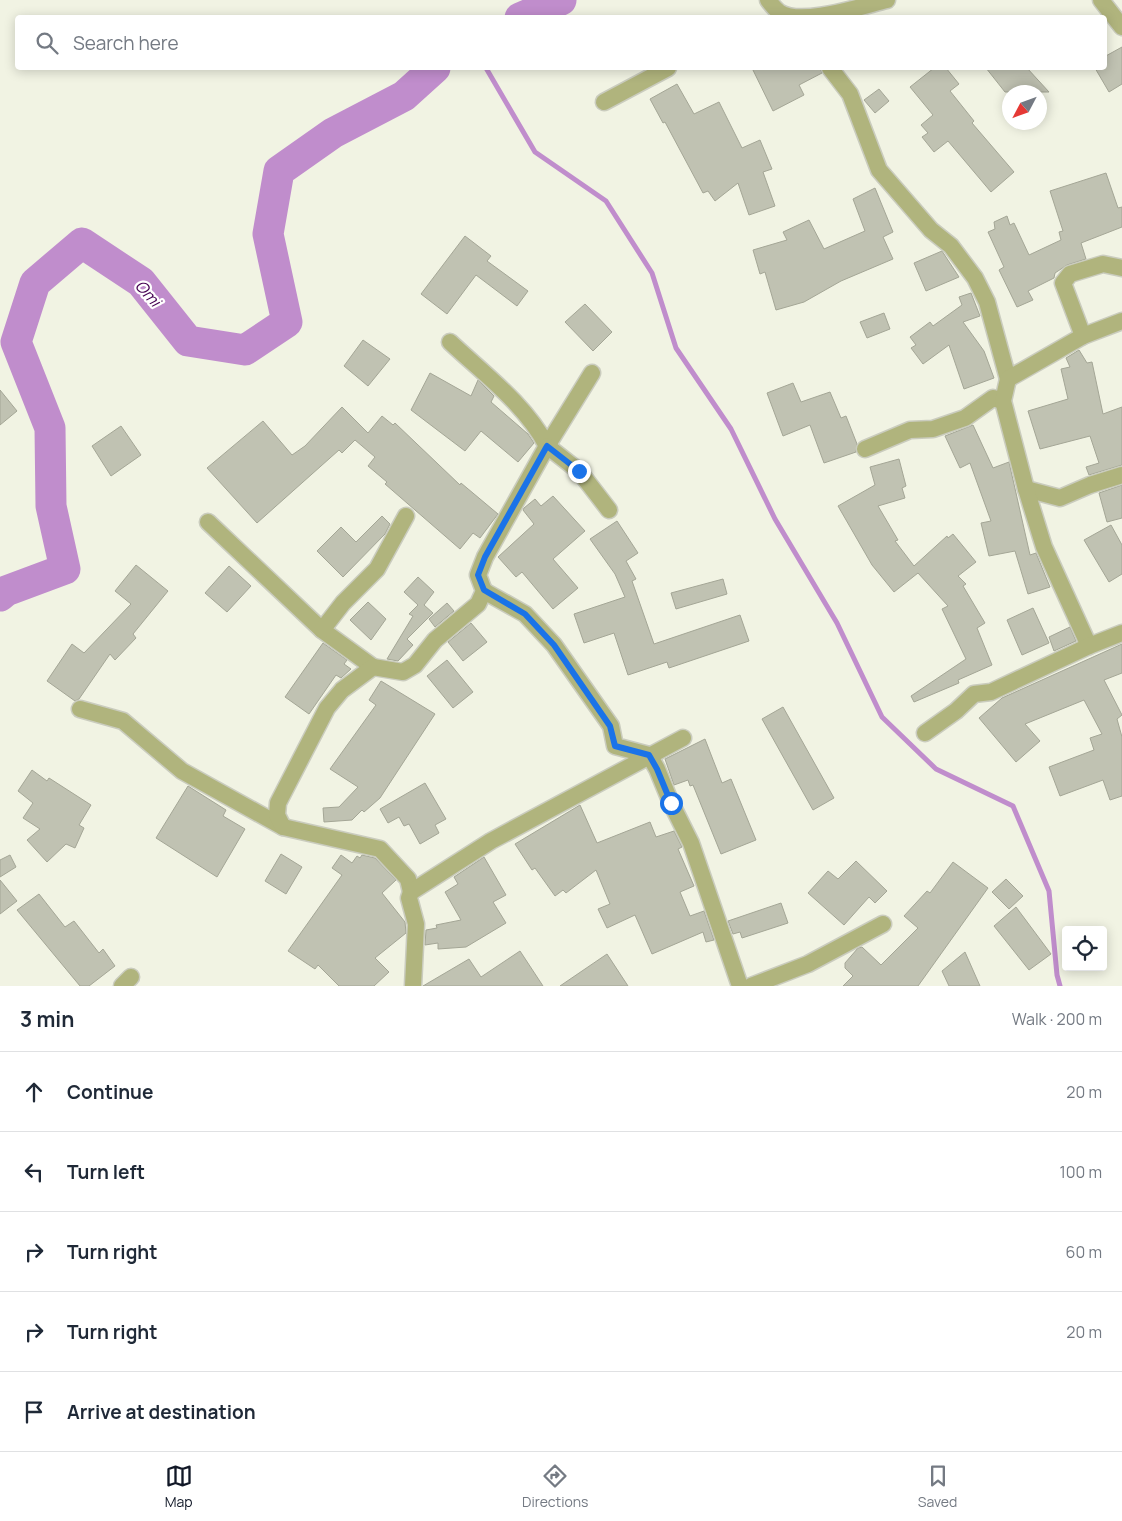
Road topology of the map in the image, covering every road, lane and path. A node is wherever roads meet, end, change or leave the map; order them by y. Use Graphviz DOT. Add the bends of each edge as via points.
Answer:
graph roads {
  1 [pos="768,0"];
  2 [pos="887,0"];
  3 [pos="1101,0"];
  4 [pos="776,15"];
  5 [pos="822,15"];
  6 [pos="1122,27"];
  7 [pos="664,70"];
  8 [pos="832,70"];
  9 [pos="604,102"];
  10 [pos="1122,268"];
  11 [pos="1122,321"];
  12 [pos="1083,336"];
  13 [pos="450,342"];
  14 [pos="592,373"];
  15 [pos="1008,379"];
  16 [pos="1003,401"];
  17 [pos="547,446"];
  18 [pos="865,449"];
  19 [pos="1122,475"];
  20 [pos="1026,489"];
  21 [pos="610,510"];
  22 [pos="406,516"];
  23 [pos="208,522"];
  24 [pos="484,590"];
  25 [pos="322,630"];
  26 [pos="1122,633"];
  27 [pos="1088,646"];
  28 [pos="373,668"];
  29 [pos="80,709"];
  30 [pos="925,734"];
  31 [pos="683,738"];
  32 [pos="649,755"];
  33 [pos="283,827"];
  34 [pos="412,892"];
  35 [pos="883,924"];
  36 [pos="413,986"];
  37 [pos="740,986"];
  38 [pos="751,986"];
  1 -- 4 [label="street"];
  2 -- 5 [label="street"];
  3 -- 6 [label="street"];
  7 -- 9 [label="street"];
  8 -- 15 [label="street" via="850,94 879,170 932,230 951,246 975,278 987,302"];
  10 -- 12 [label="street" via="1103,264 1070,274 1063,283"];
  11 -- 12 [label="street"];
  12 -- 15 [label="street"];
  13 -- 17 [label="street" via="520,408"];
  14 -- 17 [label="street"];
  15 -- 16 [label="street"];
  16 -- 18 [label="street" via="994,398 964,418 933,429 910,430"];
  16 -- 20 [label="street"];
  17 -- 21 [label="street" via="579,471"];
  17 -- 24 [label="street" via="485,557 478,575"];
  19 -- 20 [label="street" via="1060,498"];
  20 -- 27 [label="street" via="1044,547"];
  22 -- 25 [label="street" via="377,569"];
  23 -- 25 [label="street"];
  24 -- 28 [label="street" via="478,604 435,640 415,665 403,672"];
  24 -- 32 [label="street" via="525,614 554,645 610,726 615,746"];
  25 -- 28 [label="street"];
  26 -- 27 [label="street"];
  27 -- 30 [label="street" via="991,692 974,694"];
  28 -- 33 [label="street" via="342,690 327,708 278,803 277,815"];
  29 -- 33 [label="street" via="123,721 182,771"];
  31 -- 32 [label="street"];
  32 -- 34 [label="street" via="491,841"];
  32 -- 37 [label="street" via="691,843"];
  33 -- 34 [label="street" via="380,849 408,879"];
  34 -- 36 [label="street" via="408,898 416,924"];
  35 -- 38 [label="street" via="808,964"];
}
